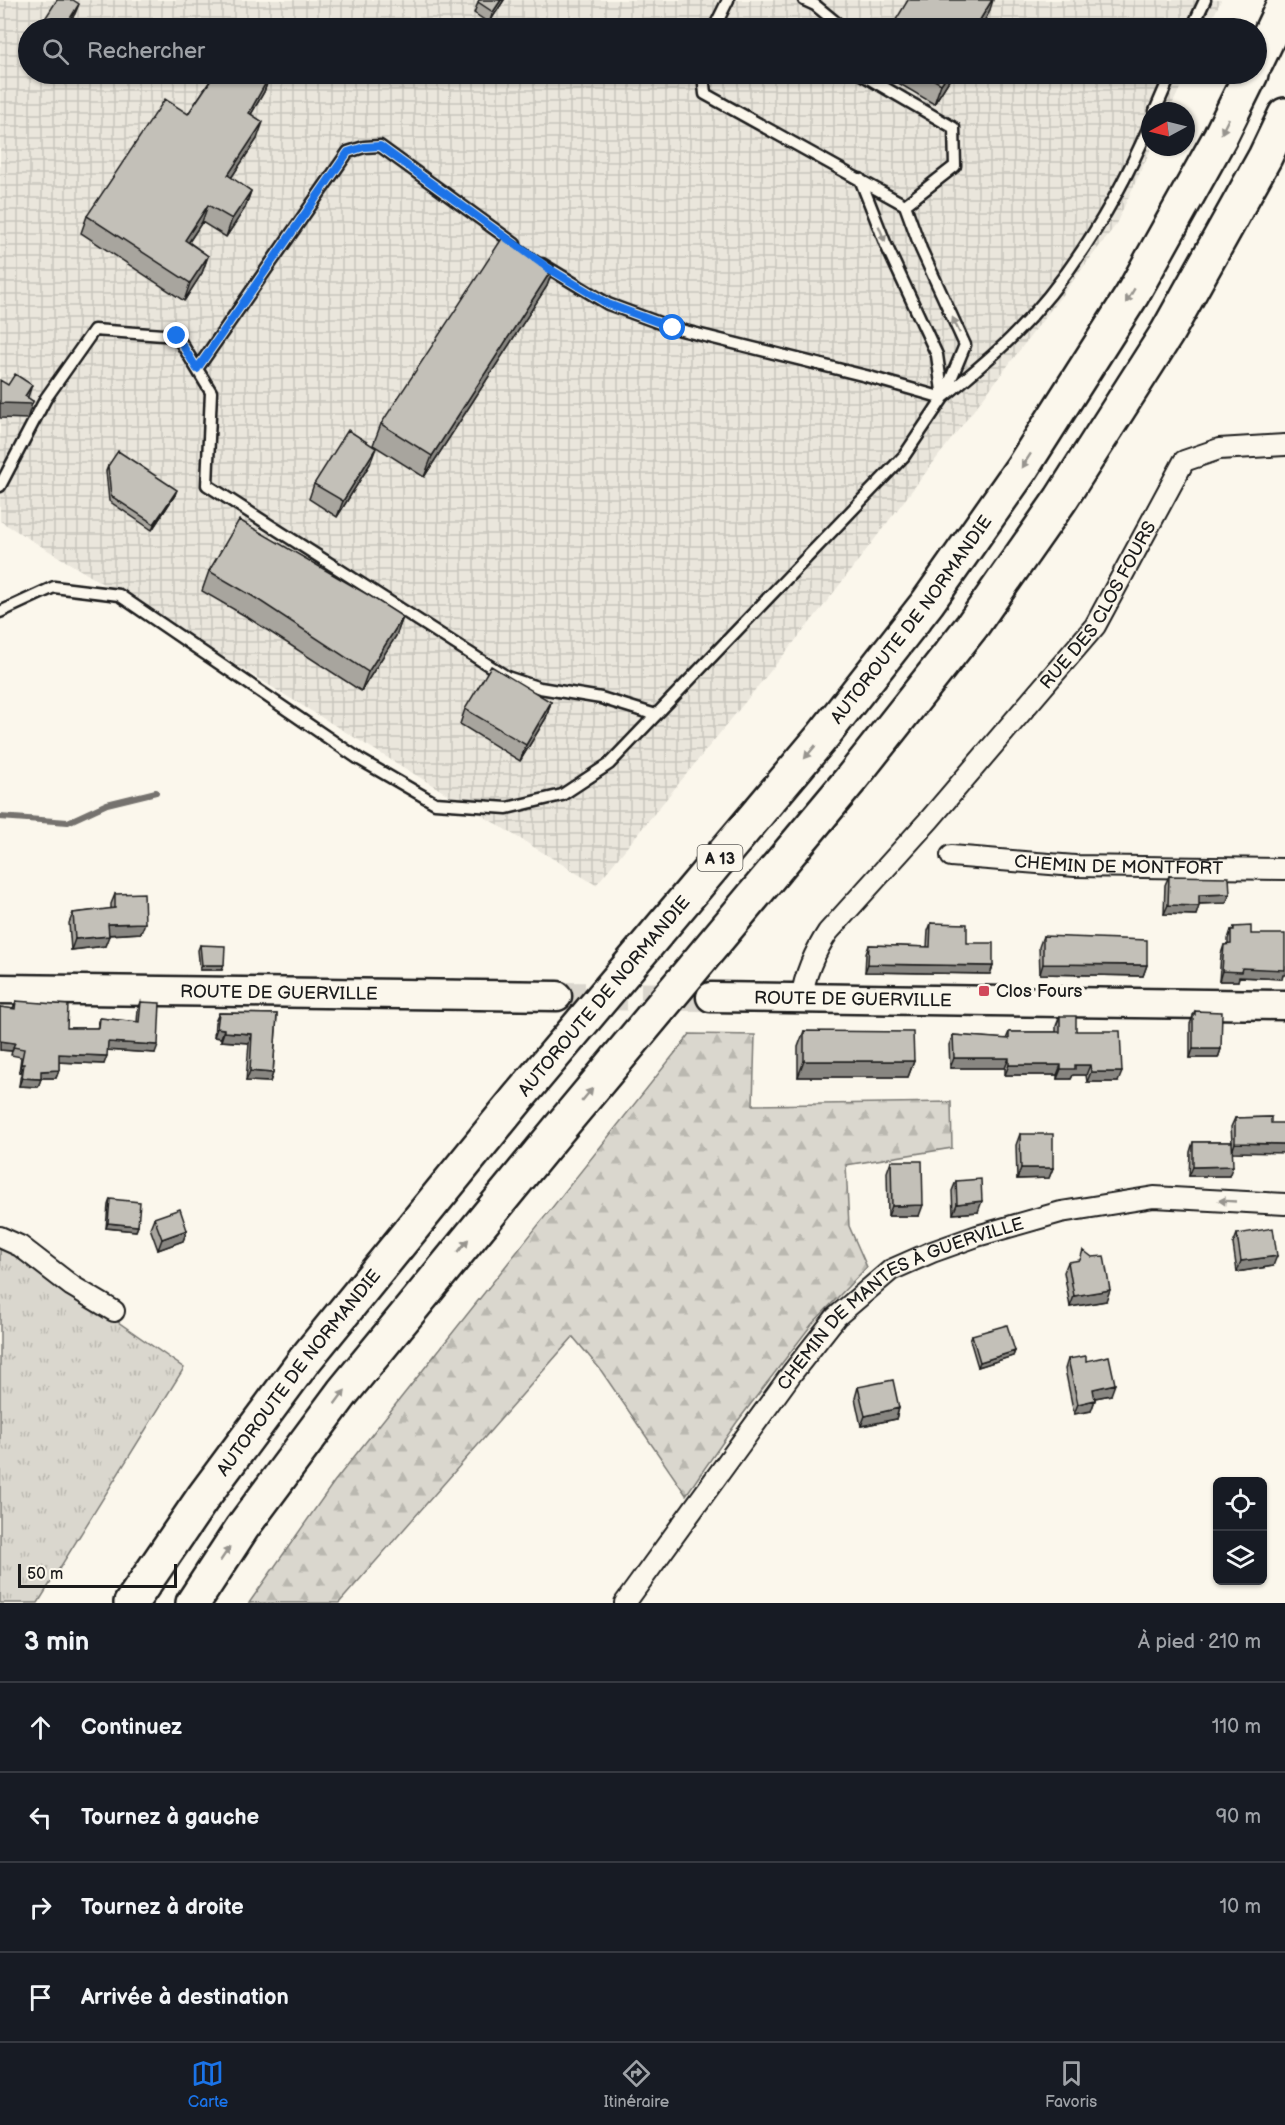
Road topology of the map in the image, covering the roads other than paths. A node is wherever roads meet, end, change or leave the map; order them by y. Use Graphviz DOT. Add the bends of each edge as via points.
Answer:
graph roads {
  1 [pos="728,0"];
  2 [pos="804,0"];
  3 [pos="1205,0"];
  4 [pos="1285,2"];
  5 [pos="719,18"];
  6 [pos="831,18"];
  7 [pos="1197,18"];
  8 [pos="1267,41"];
  9 [pos="704,84"];
  10 [pos="878,84"];
  11 [pos="1167,84"];
  12 [pos="1246,84"];
  13 [pos="1159,102"];
  14 [pos="1285,115"];
  15 [pos="1141,145"];
  16 [pos="860,179"];
  17 [pos="905,205"];
  18 [pos="197,369"];
  19 [pos="943,398"];
  20 [pos="1285,445"];
  21 [pos="0,486"];
  22 [pos="0,612"];
  23 [pos="656,715"];
  24 [pos="951,856"];
  25 [pos="1285,869"];
  26 [pos="0,988"];
  27 [pos="557,996"];
  28 [pos="711,997"];
  29 [pos="801,999"];
  30 [pos="1285,1005"];
  31 [pos="1285,1204"];
  32 [pos="0,1237"];
  33 [pos="114,1311"];
  34 [pos="131,1603"];
  35 [pos="193,1603"];
  36 [pos="625,1603"];
  1 -- 5 [label="lane"];
  2 -- 6 [label="lane"];
  3 -- 7 [label="lane"];
  4 -- 8 [label="highway"];
  9 -- 16 [label="lane" via="705,94"];
  10 -- 17 [label="lane" via="954,128 955,166"];
  11 -- 13 [label="lane"];
  12 -- 34 [label="highway, AUTOROUTE DE NORMANDIE / A 13, one-way" via="1132,295 1022,468 928,602 822,737 518,1098 304,1361"];
  35 -- 14 [label="highway, A 13, one-way" via="242,1528 343,1392 972,626 1061,499 1167,333"];
  15 -- 19 [label="lane" via="1093,234 1061,281 1011,338"];
  16 -- 17 [label="lane"];
  16 -- 19 [label="lane, one-way" via="937,355"];
  19 -- 17 [label="lane, one-way" via="965,345"];
  18 -- 19 [label="lane" via="348,152 380,146 525,251 608,304 673,328"];
  18 -- 21 [label="lane" via="177,336 94,330 46,398"];
  18 -- 23 [label="lane" via="211,392 207,485 507,677"];
  19 -- 23 [label="lane" via="904,456"];
  20 -- 29 [label="street, RUE DES CLOS FOURS" via="1219,449 1184,461 1095,626 823,940 809,966"];
  22 -- 23 [label="lane" via="54,587 119,594 359,759 435,803 507,808 562,795 609,764"];
  24 -- 25 [label="street, CHEMIN DE MONTFORT" via="1075,866"];
  26 -- 27 [label="street, ROUTE DE GUERVILLE"];
  28 -- 29 [label="street, ROUTE DE GUERVILLE"];
  29 -- 30 [label="street, ROUTE DE GUERVILLE"];
  31 -- 36 [label="street, CHEMIN DE MANTES À GUERVILLE, one-way" via="1154,1197 1061,1212 977,1236 891,1270 836,1317"];
  32 -- 33 [label="street" via="20,1246 72,1286"];
}
